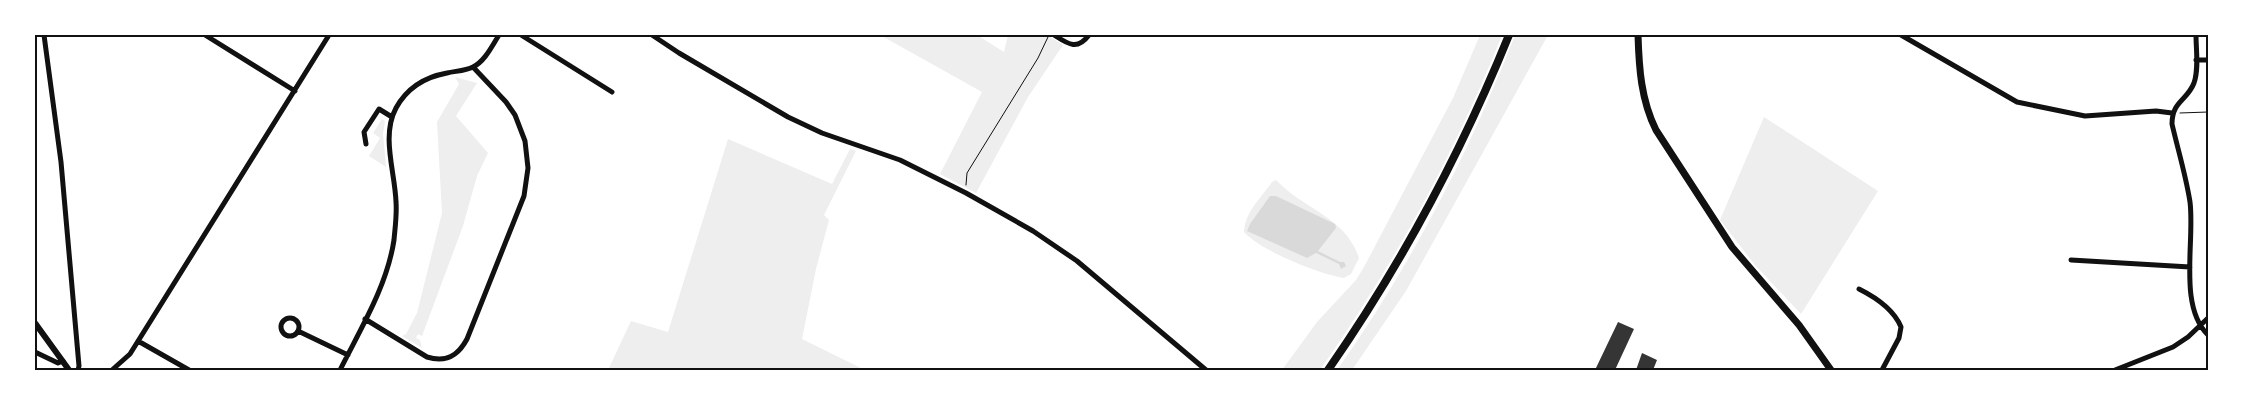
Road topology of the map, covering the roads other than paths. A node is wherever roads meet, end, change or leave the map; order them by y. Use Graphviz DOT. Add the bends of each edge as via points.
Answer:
graph roads {
  1 [pos="44,35"];
  2 [pos="205,35"];
  3 [pos="499,35"];
  4 [pos="521,35"];
  5 [pos="652,35"];
  6 [pos="1054,35"];
  7 [pos="1088,35"];
  8 [pos="1509,35"];
  9 [pos="1638,35"];
  10 [pos="1901,35"];
  11 [pos="2196,35"];
  12 [pos="326,36"];
  13 [pos="2196,60"];
  14 [pos="2208,60"];
  15 [pos="473,67"];
  16 [pos="295,91"];
  17 [pos="612,92"];
  18 [pos="2172,113"];
  19 [pos="392,117"];
  20 [pos="366,144"];
  21 [pos="2071,260"];
  22 [pos="2190,267"];
  23 [pos="1859,289"];
  24 [pos="2208,318"];
  25 [pos="365,319"];
  26 [pos="35,323"];
  27 [pos="2199,327"];
  28 [pos="298,331"];
  29 [pos="2208,335"];
  30 [pos="138,341"];
  31 [pos="35,352"];
  32 [pos="348,355"];
  33 [pos="63,361"];
  34 [pos="69,370"];
  35 [pos="78,370"];
  36 [pos="112,370"];
  37 [pos="188,370"];
  38 [pos="340,370"];
  39 [pos="1206,370"];
  40 [pos="1328,370"];
  41 [pos="1831,370"];
  42 [pos="1882,370"];
  43 [pos="2115,370"];
  1 -- 35 [label="street" via="61,162"];
  2 -- 16 [label="street"];
  3 -- 15 [label="street" via="487,54"];
  4 -- 17 [label="street"];
  5 -- 39 [label="street" via="788,117 822,133 900,160 1033,231 1066,254"];
  6 -- 7 [label="street" via="1076,46 1083,43"];
  8 -- 40 [label="main road" via="1470,125 1421,222 1372,305"];
  9 -- 41 [label="main road" via="1642,90 1656,130 1732,247 1799,325"];
  10 -- 18 [label="street" via="2017,102 2085,116 2156,111"];
  11 -- 13 [label="street"];
  12 -- 16 [label="street"];
  13 -- 14 [label="street"];
  13 -- 18 [label="street" via="2194,83"];
  15 -- 19 [label="street" via="419,82 402,99"];
  15 -- 25 [label="street" via="515,115 525,140 528,168 524,196 467,339 455,355 436,360"];
  16 -- 30 [label="street"];
  18 -- 22 [label="street" via="2189,201"];
  19 -- 20 [label="street" via="378,109 364,132"];
  19 -- 25 [label="street" via="389,136 396,202 394,241 386,273"];
  21 -- 22 [label="street"];
  22 -- 27 [label="street" via="2193,305"];
  23 -- 42 [label="street" via="1892,312 1901,327 1899,338"];
  24 -- 27 [label="street"];
  25 -- 32 [label="street"];
  26 -- 33 [label="street"];
  27 -- 29 [label="street"];
  27 -- 43 [label="street" via="2174,347"];
  28 -- 32 [label="street"];
  30 -- 36 [label="street" via="123,362"];
  30 -- 37 [label="street"];
  31 -- 33 [label="street" via="58,363"];
  32 -- 38 [label="street"];
  33 -- 34 [label="street"];
}
